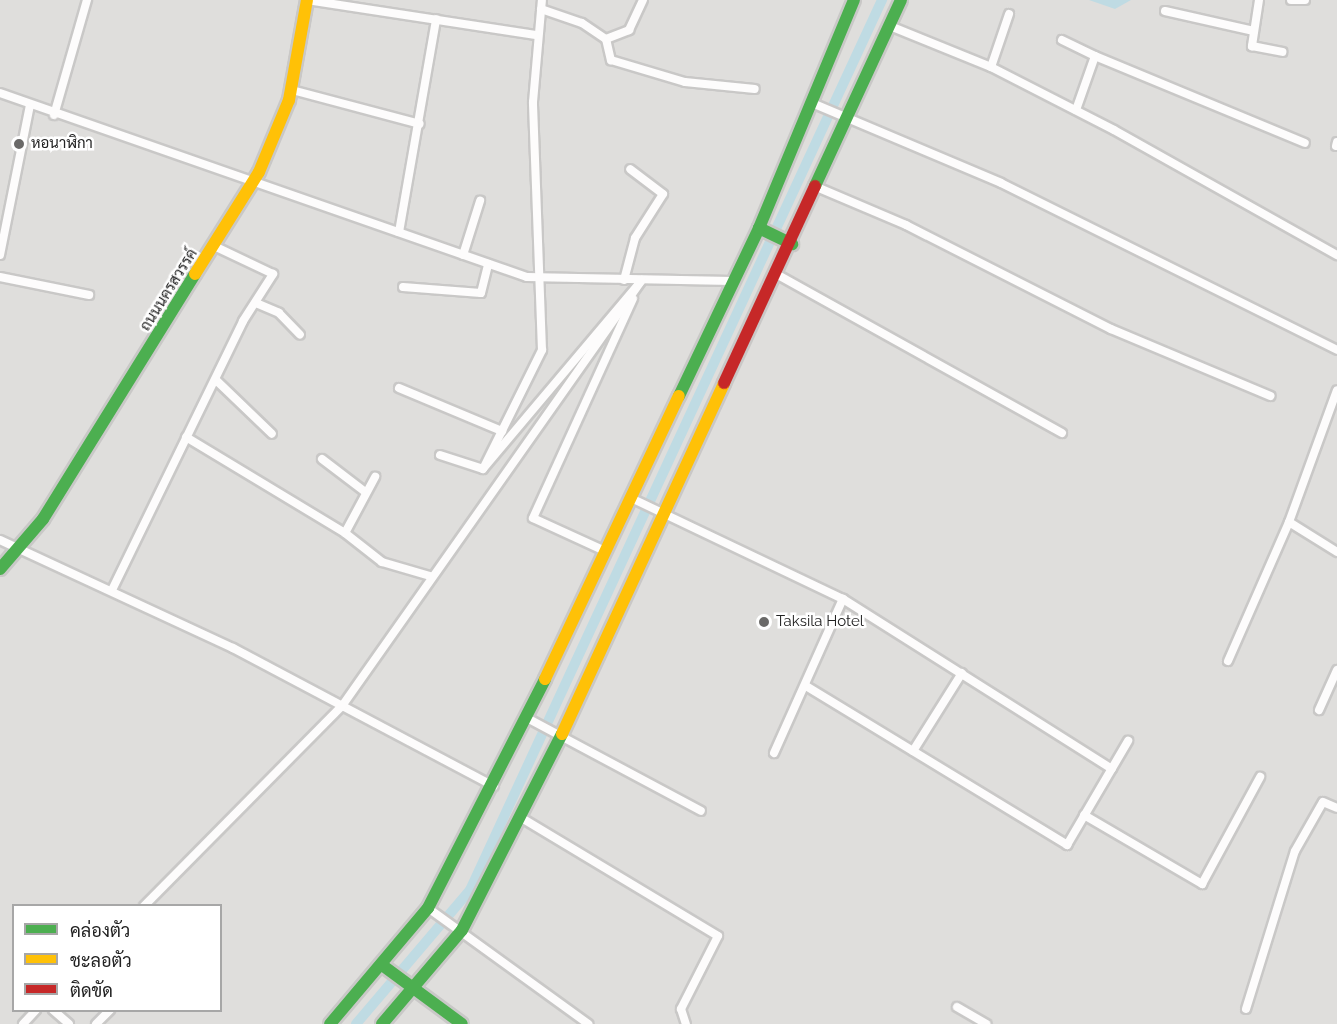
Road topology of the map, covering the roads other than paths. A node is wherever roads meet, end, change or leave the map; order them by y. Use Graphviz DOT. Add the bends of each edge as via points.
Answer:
graph roads {
  1 [pos="87,0"];
  2 [pos="307,0"];
  3 [pos="643,0"];
  4 [pos="853,0"];
  5 [pos="902,0"];
  6 [pos="1259,0"];
  7 [pos="1290,0"];
  8 [pos="1305,0"];
  9 [pos="541,5"];
  10 [pos="1165,11"];
  11 [pos="1010,15"];
  12 [pos="436,19"];
  13 [pos="890,26"];
  14 [pos="1254,31"];
  15 [pos="537,34"];
  16 [pos="606,39"];
  17 [pos="1062,40"];
  18 [pos="1282,52"];
  19 [pos="1095,56"];
  20 [pos="991,67"];
  21 [pos="755,88"];
  22 [pos="292,90"];
  23 [pos="0,93"];
  24 [pos="812,103"];
  25 [pos="30,105"];
  26 [pos="1076,110"];
  27 [pos="54,114"];
  28 [pos="850,119"];
  29 [pos="420,124"];
  30 [pos="1305,143"];
  31 [pos="630,169"];
  32 [pos="253,184"];
  33 [pos="819,188"];
  34 [pos="480,201"];
  35 [pos="759,228"];
  36 [pos="399,232"];
  37 [pos="792,244"];
  38 [pos="214,246"];
  39 [pos="0,255"];
  40 [pos="463,255"];
  41 [pos="1337,255"];
  42 [pos="488,264"];
  43 [pos="778,275"];
  44 [pos="0,277"];
  45 [pos="542,279"];
  46 [pos="624,280"];
  47 [pos="642,280"];
  48 [pos="732,281"];
  49 [pos="403,287"];
  50 [pos="89,295"];
  51 [pos="256,303"];
  52 [pos="300,335"];
  53 [pos="1337,350"];
  54 [pos="218,381"];
  55 [pos="399,388"];
  56 [pos="1337,390"];
  57 [pos="1270,396"];
  58 [pos="502,431"];
  59 [pos="1062,433"];
  60 [pos="272,434"];
  61 [pos="186,437"];
  62 [pos="440,455"];
  63 [pos="322,459"];
  64 [pos="483,469"];
  65 [pos="375,477"];
  66 [pos="364,491"];
  67 [pos="631,498"];
  68 [pos="666,515"];
  69 [pos="1289,522"];
  70 [pos="345,533"];
  71 [pos="0,540"];
  72 [pos="20,549"];
  73 [pos="605,551"];
  74 [pos="1337,552"];
  75 [pos="0,569"];
  76 [pos="430,576"];
  77 [pos="112,590"];
  78 [pos="843,599"];
  79 [pos="1228,662"];
  80 [pos="1337,670"];
  81 [pos="962,673"];
  82 [pos="806,686"];
  83 [pos="342,706"];
  84 [pos="1319,710"];
  85 [pos="527,718"];
  86 [pos="561,736"];
  87 [pos="1128,741"];
  88 [pos="913,751"];
  89 [pos="774,753"];
  90 [pos="1112,769"];
  91 [pos="1260,777"];
  92 [pos="494,786"];
  93 [pos="1337,808"];
  94 [pos="701,811"];
  95 [pos="1084,815"];
  96 [pos="520,817"];
  97 [pos="146,904"];
  98 [pos="428,908"];
  99 [pos="462,930"];
  100 [pos="382,965"];
  101 [pos="414,988"];
  102 [pos="957,1007"];
  103 [pos="1246,1009"];
  104 [pos="35,1012"];
  105 [pos="54,1012"];
  106 [pos="109,1012"];
  107 [pos="23,1024"];
  108 [pos="69,1024"];
  109 [pos="96,1024"];
  110 [pos="330,1024"];
  111 [pos="382,1024"];
  112 [pos="462,1024"];
  113 [pos="588,1024"];
  114 [pos="686,1024"];
  115 [pos="986,1024"];
  1 -- 27 [label="street"];
  2 -- 12 [label="street"];
  2 -- 22 [label="street, ถนนนครสวรรค์"];
  3 -- 16 [label="street" via="629,30"];
  4 -- 24 [label="street"];
  5 -- 13 [label="street"];
  6 -- 14 [label="street"];
  7 -- 8 [label="street"];
  9 -- 15 [label="street"];
  9 -- 16 [label="street" via="582,23"];
  10 -- 14 [label="street"];
  11 -- 20 [label="street"];
  12 -- 15 [label="street"];
  12 -- 29 [label="street"];
  13 -- 20 [label="street"];
  13 -- 28 [label="street"];
  14 -- 18 [label="street" via="1252,46"];
  15 -- 45 [label="street" via="533,102"];
  16 -- 21 [label="street" via="611,60 646,73"];
  17 -- 19 [label="street"];
  19 -- 26 [label="street"];
  19 -- 30 [label="street"];
  20 -- 26 [label="street"];
  22 -- 29 [label="street"];
  22 -- 32 [label="street, ถนนนครสวรรค์"];
  23 -- 25 [label="street"];
  24 -- 28 [label="street"];
  24 -- 35 [label="street"];
  25 -- 27 [label="street"];
  25 -- 39 [label="street"];
  26 -- 41 [label="street"];
  27 -- 32 [label="street" via="171,149"];
  28 -- 33 [label="street"];
  28 -- 53 [label="street" via="1001,183"];
  29 -- 36 [label="street"];
  31 -- 46 [label="street" via="663,194 634,238"];
  32 -- 36 [label="street"];
  32 -- 38 [label="street, ถนนนครสวรรค์"];
  33 -- 37 [label="street"];
  33 -- 57 [label="street" via="906,225 1102,324"];
  34 -- 40 [label="street"];
  35 -- 37 [label="street"];
  35 -- 48 [label="street"];
  36 -- 40 [label="street"];
  37 -- 43 [label="street"];
  38 -- 51 [label="street" via="273,274"];
  38 -- 72 [label="street, ถนนนครสวรรค์"];
  40 -- 42 [label="street"];
  42 -- 45 [label="street"];
  42 -- 49 [label="street" via="481,293"];
  43 -- 59 [label="street"];
  43 -- 68 [label="street"];
  44 -- 50 [label="street"];
  45 -- 46 [label="street"];
  45 -- 58 [label="street" via="542,350"];
  46 -- 47 [label="street"];
  47 -- 48 [label="street"];
  47 -- 64 [label="street"];
  47 -- 73 [label="street" via="533,518"];
  47 -- 76 [label="street"];
  48 -- 67 [label="street"];
  51 -- 52 [label="street" via="279,313"];
  51 -- 54 [label="street"];
  54 -- 60 [label="street"];
  54 -- 61 [label="street"];
  55 -- 58 [label="street"];
  56 -- 69 [label="street"];
  58 -- 64 [label="street"];
  61 -- 70 [label="street"];
  61 -- 77 [label="street"];
  62 -- 64 [label="street"];
  63 -- 66 [label="street"];
  65 -- 66 [label="street"];
  66 -- 70 [label="street"];
  67 -- 68 [label="street"];
  67 -- 73 [label="street"];
  68 -- 78 [label="street"];
  68 -- 86 [label="street"];
  69 -- 74 [label="street"];
  69 -- 79 [label="street"];
  70 -- 76 [label="street" via="382,562"];
  71 -- 72 [label="street"];
  72 -- 75 [label="street, ถนนนครสวรรค์"];
  72 -- 77 [label="street"];
  73 -- 85 [label="street"];
  76 -- 83 [label="street"];
  77 -- 83 [label="street"];
  78 -- 81 [label="street"];
  78 -- 82 [label="street"];
  80 -- 84 [label="street"];
  81 -- 88 [label="street"];
  81 -- 90 [label="street"];
  82 -- 88 [label="street"];
  82 -- 89 [label="street"];
  83 -- 92 [label="street"];
  83 -- 97 [label="street"];
  85 -- 86 [label="street"];
  85 -- 92 [label="street"];
  86 -- 94 [label="street"];
  86 -- 96 [label="street"];
  87 -- 90 [label="street"];
  88 -- 95 [label="street" via="1067,845"];
  90 -- 95 [label="street"];
  91 -- 95 [label="street" via="1202,884"];
  92 -- 98 [label="street"];
  93 -- 103 [label="street" via="1323,802 1295,852"];
  96 -- 99 [label="street"];
  96 -- 114 [label="street" via="718,936 681,1009"];
  98 -- 99 [label="street"];
  98 -- 100 [label="street"];
  99 -- 101 [label="street"];
  99 -- 113 [label="street"];
  100 -- 101 [label="street"];
  100 -- 110 [label="street"];
  101 -- 111 [label="street"];
  101 -- 112 [label="street"];
  102 -- 115 [label="street"];
  104 -- 107 [label="street"];
  105 -- 108 [label="street"];
  106 -- 109 [label="street"];
}
